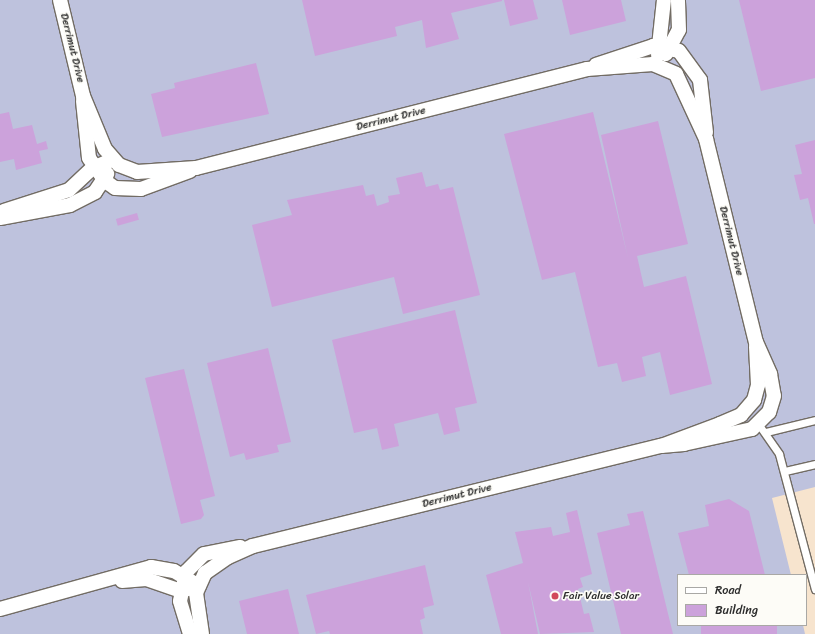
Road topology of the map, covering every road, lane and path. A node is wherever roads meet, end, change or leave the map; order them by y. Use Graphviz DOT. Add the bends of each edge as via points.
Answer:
graph roads {
  1 [pos="60,0"];
  2 [pos="664,0"];
  3 [pos="678,0"];
  4 [pos="664,46"];
  5 [pos="657,65"];
  6 [pos="587,69"];
  7 [pos="84,96"];
  8 [pos="706,139"];
  9 [pos="112,160"];
  10 [pos="93,168"];
  11 [pos="196,168"];
  12 [pos="105,181"];
  13 [pos="0,213"];
  14 [pos="0,218"];
  15 [pos="756,342"];
  16 [pos="746,412"];
  17 [pos="815,420"];
  18 [pos="763,428"];
  19 [pos="661,446"];
  20 [pos="815,464"];
  21 [pos="785,471"];
  22 [pos="253,546"];
  23 [pos="184,576"];
  24 [pos="113,580"];
  25 [pos="198,586"];
  26 [pos="815,589"];
  27 [pos="180,591"];
  28 [pos="0,609"];
  29 [pos="190,634"];
  30 [pos="202,634"];
  1 -- 7 [label="street, Derrimut Drive"];
  2 -- 4 [label="street"];
  3 -- 4 [label="street" via="679,24"];
  4 -- 5 [label="street"];
  4 -- 6 [label="street, Derrimut Drive" via="621,54"];
  4 -- 8 [label="street, Derrimut Drive" via="687,58 700,80 705,106"];
  5 -- 6 [label="street, Derrimut Drive"];
  5 -- 8 [label="street, Derrimut Drive" via="669,69 682,82"];
  6 -- 11 [label="street, Derrimut Drive"];
  7 -- 9 [label="street, Derrimut Drive"];
  7 -- 10 [label="street, Derrimut Drive" via="83,124"];
  8 -- 15 [label="street, Derrimut Drive"];
  9 -- 10 [label="street"];
  9 -- 11 [label="street, Derrimut Drive" via="137,172"];
  9 -- 12 [label="street"];
  10 -- 12 [label="street, Derrimut Drive"];
  10 -- 13 [label="street" via="69,190"];
  11 -- 12 [label="street, Derrimut Drive" via="141,189 115,188"];
  12 -- 14 [label="street" via="90,196 70,205"];
  15 -- 16 [label="street, Derrimut Drive" via="757,391"];
  15 -- 18 [label="street, Derrimut Drive" via="770,374 774,396"];
  16 -- 18 [label="street"];
  16 -- 19 [label="street, Derrimut Drive"];
  17 -- 18 [label="lane"];
  18 -- 19 [label="street, Derrimut Drive"];
  18 -- 21 [label="lane"];
  19 -- 22 [label="street, Derrimut Drive"];
  20 -- 21 [label="lane"];
  21 -- 26 [label="lane"];
  22 -- 23 [label="street, Derrimut Drive" via="204,554 194,560"];
  22 -- 25 [label="street, Derrimut Drive" via="214,565"];
  23 -- 24 [label="street" via="151,567"];
  23 -- 25 [label="street"];
  23 -- 27 [label="street, Derrimut Drive"];
  24 -- 27 [label="street" via="146,578"];
  24 -- 28 [label="street"];
  25 -- 27 [label="street"];
  25 -- 30 [label="street" via="196,602"];
  27 -- 29 [label="street, Derrimut Drive"];
}
